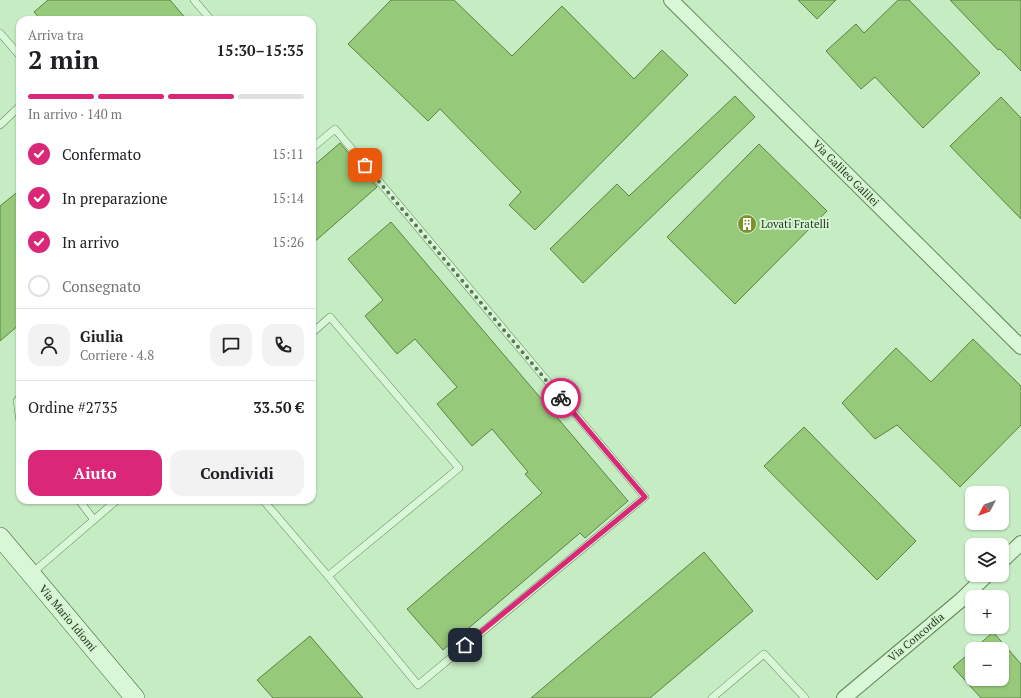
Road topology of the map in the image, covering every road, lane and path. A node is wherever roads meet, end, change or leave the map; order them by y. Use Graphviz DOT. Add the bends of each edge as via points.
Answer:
graph roads {
  1 [pos="194,0"];
  2 [pos="671,0"];
  3 [pos="208,16"];
  4 [pos="0,33"];
  5 [pos="16,51"];
  6 [pos="16,110"];
  7 [pos="0,125"];
  8 [pos="316,145"];
  9 [pos="316,329"];
  10 [pos="1021,347"];
  11 [pos="82,504"];
  12 [pos="112,504"];
  13 [pos="266,504"];
  14 [pos="94,520"];
  15 [pos="0,537"];
  16 [pos="1021,543"];
  17 [pos="1009,554"];
  18 [pos="31,574"];
  19 [pos="328,576"];
  20 [pos="980,582"];
  21 [pos="135,698"];
  22 [pos="712,698"];
  23 [pos="805,698"];
  24 [pos="844,698"];
  1 -- 3 [label="lane"];
  2 -- 10 [label="street, Via Galileo Galilei"];
  4 -- 5 [label="lane"];
  6 -- 7 [label="lane"];
  8 -- 19 [label="lane" via="335,129 645,497 418,685"];
  9 -- 19 [label="lane" via="330,317 459,468"];
  11 -- 14 [label="lane"];
  12 -- 14 [label="lane"];
  13 -- 19 [label="lane"];
  14 -- 18 [label="lane"];
  15 -- 18 [label="street, Via Mario Idiomi"];
  16 -- 17 [label="street"];
  18 -- 21 [label="street, Via Mario Idiomi"];
  20 -- 24 [label="street, Via Concordia"];
  22 -- 23 [label="lane" via="764,654"];
}
